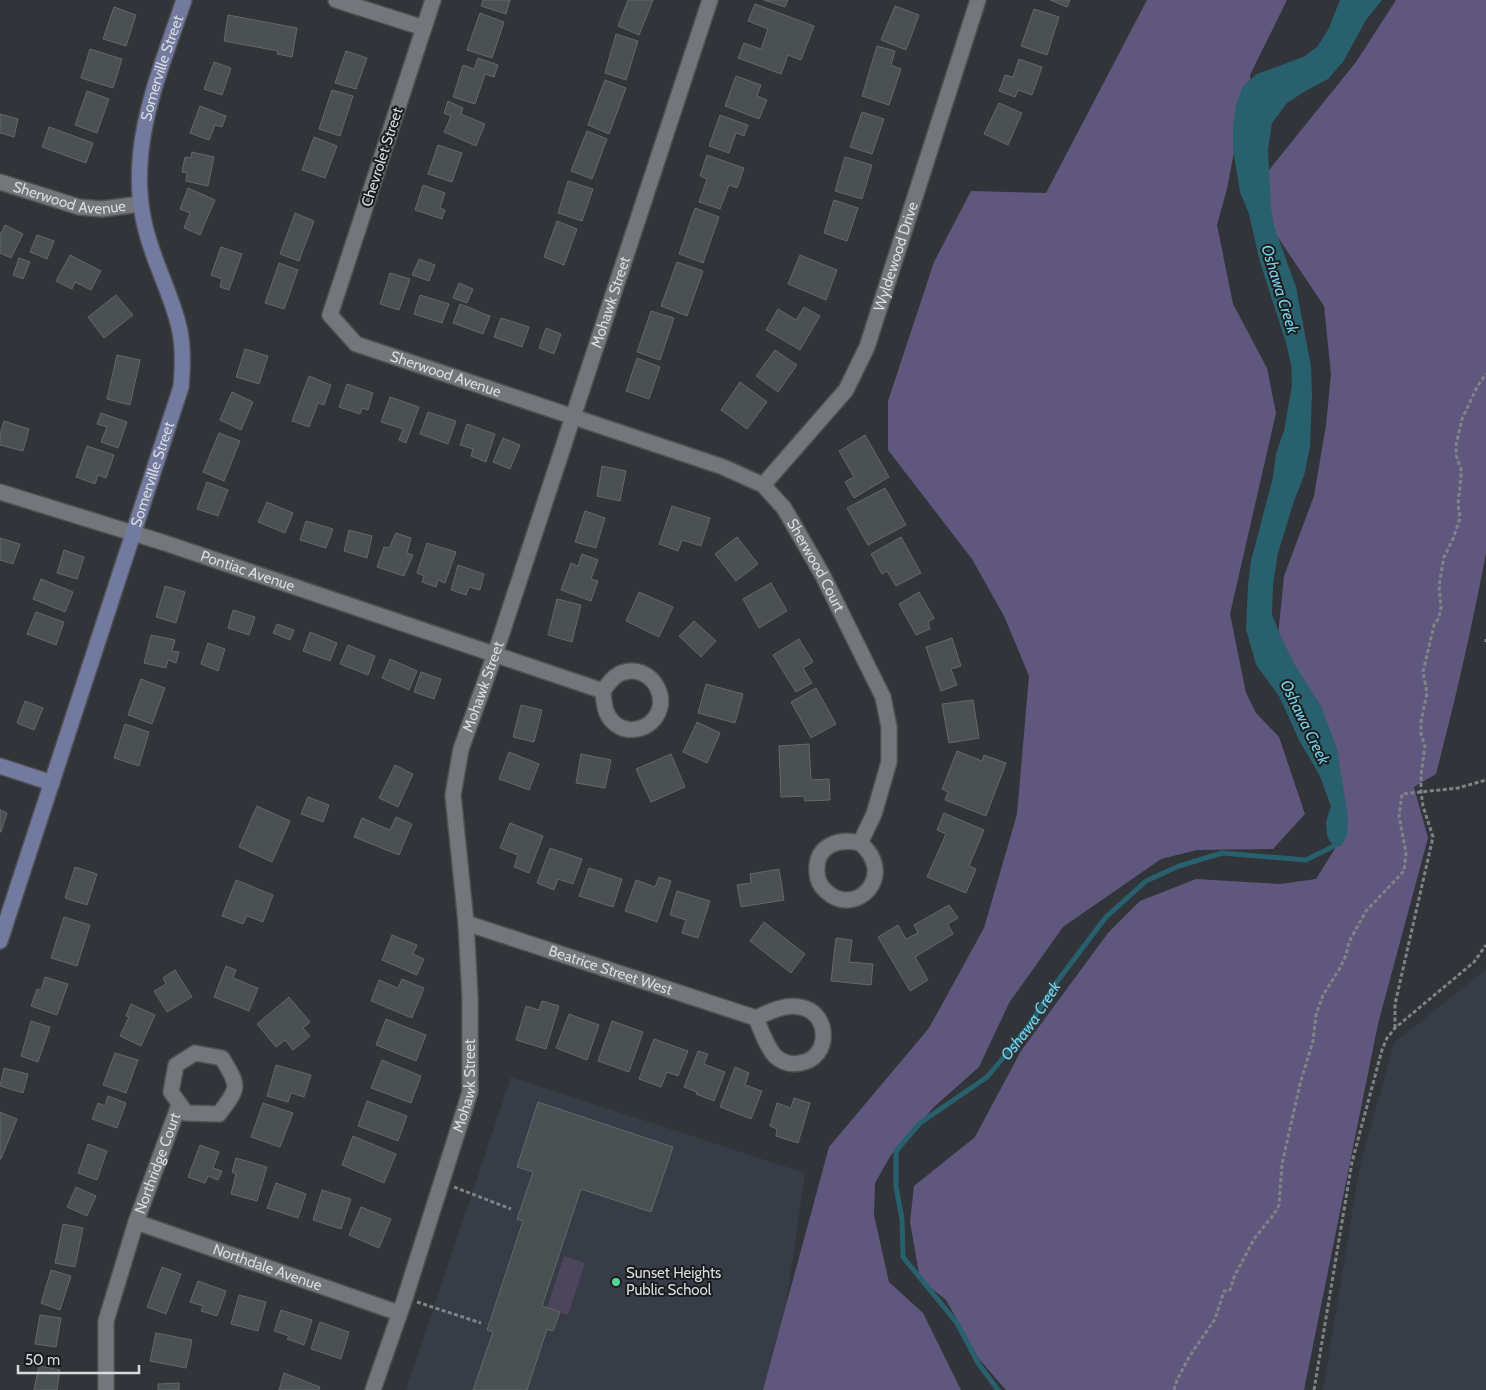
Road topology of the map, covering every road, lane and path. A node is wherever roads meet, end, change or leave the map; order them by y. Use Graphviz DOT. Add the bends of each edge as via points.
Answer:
graph roads {
  1 [pos="184,0"];
  2 [pos="336,0"];
  3 [pos="433,0"];
  4 [pos="710,0"];
  5 [pos="978,0"];
  6 [pos="424,28"];
  7 [pos="0,182"];
  8 [pos="140,204"];
  9 [pos="330,314"];
  10 [pos="1486,374"];
  11 [pos="573,417"];
  12 [pos="763,485"];
  13 [pos="0,492"];
  14 [pos="134,533"];
  15 [pos="495,654"];
  16 [pos="603,690"];
  17 [pos="0,766"];
  18 [pos="1486,780"];
  19 [pos="52,783"];
  20 [pos="1421,792"];
  21 [pos="860,843"];
  22 [pos="466,923"];
  23 [pos="0,941"];
  24 [pos="1486,945"];
  25 [pos="756,1018"];
  26 [pos="1395,1028"];
  27 [pos="179,1105"];
  28 [pos="442,1183"];
  29 [pos="511,1210"];
  30 [pos="136,1222"];
  31 [pos="405,1298"];
  32 [pos="399,1313"];
  33 [pos="481,1324"];
  34 [pos="106,1390"];
  35 [pos="373,1390"];
  36 [pos="1174,1390"];
  37 [pos="1314,1390"];
  1 -- 8 [label="street, Somerville Street" via="143,129 139,163"];
  2 -- 6 [label="street"];
  3 -- 6 [label="street, Chevrolet Street"];
  4 -- 11 [label="street, Mohawk Street"];
  5 -- 12 [label="street, Wyldewood Drive" via="867,348 846,390"];
  6 -- 9 [label="street, Chevrolet Street"];
  7 -- 8 [label="street, Sherwood Avenue" via="79,207 102,209"];
  8 -- 14 [label="street, Somerville Street" via="150,244 179,324 183,357 176,406"];
  9 -- 11 [label="street, Sherwood Avenue" via="356,344"];
  10 -- 20 [label="path" via="1465,412 1456,446 1462,478 1458,504 1460,518 1444,557 1439,586 1439,618 1434,626 1423,672 1427,693 1421,722 1425,746"];
  11 -- 12 [label="street, Sherwood Court" via="723,467"];
  11 -- 15 [label="street, Mohawk Street"];
  12 -- 21 [label="street, Sherwood Court" via="784,508 818,566 882,697 889,727 889,762 874,814"];
  13 -- 14 [label="street, Pontiac Avenue"];
  14 -- 15 [label="street, Pontiac Avenue"];
  14 -- 19 [label="street, Somerville Street"];
  15 -- 16 [label="street, Pontiac Avenue"];
  15 -- 22 [label="street, Mohawk Street" via="461,749 453,795"];
  17 -- 19 [label="street"];
  18 -- 20 [label="path" via="1458,788"];
  19 -- 23 [label="street, Somerville Street"];
  20 -- 26 [label="path" via="1433,837 1395,1004"];
  20 -- 36 [label="path" via="1402,794 1400,816 1406,853 1404,871 1366,910 1356,926 1346,955 1323,995 1316,1015 1282,1164 1279,1206 1254,1238 1232,1287 1224,1291 1216,1318 1189,1357"];
  22 -- 25 [label="street, Beatrice Street West"];
  22 -- 28 [label="street, Mohawk Street" via="470,1092"];
  24 -- 26 [label="path" via="1474,962"];
  25 -- 25 [label="street" via="778,1008 809,1010 822,1024 823,1042 813,1058 804,1063 785,1062 771,1051"];
  26 -- 37 [label="path" via="1382,1050 1352,1162"];
  27 -- 27 [label="street, Northridge Court" via="186,1113 219,1114 233,1094 235,1080 222,1058 195,1053 176,1066 171,1092"];
  27 -- 30 [label="street, Northridge Court"];
  28 -- 29 [label="path"];
  28 -- 31 [label="street, Mohawk Street"];
  30 -- 32 [label="street, Northdale Avenue"];
  30 -- 34 [label="street, Northridge Court" via="106,1321"];
  31 -- 32 [label="street, Mohawk Street"];
  31 -- 33 [label="path"];
  32 -- 35 [label="street, Mohawk Street"];
}
